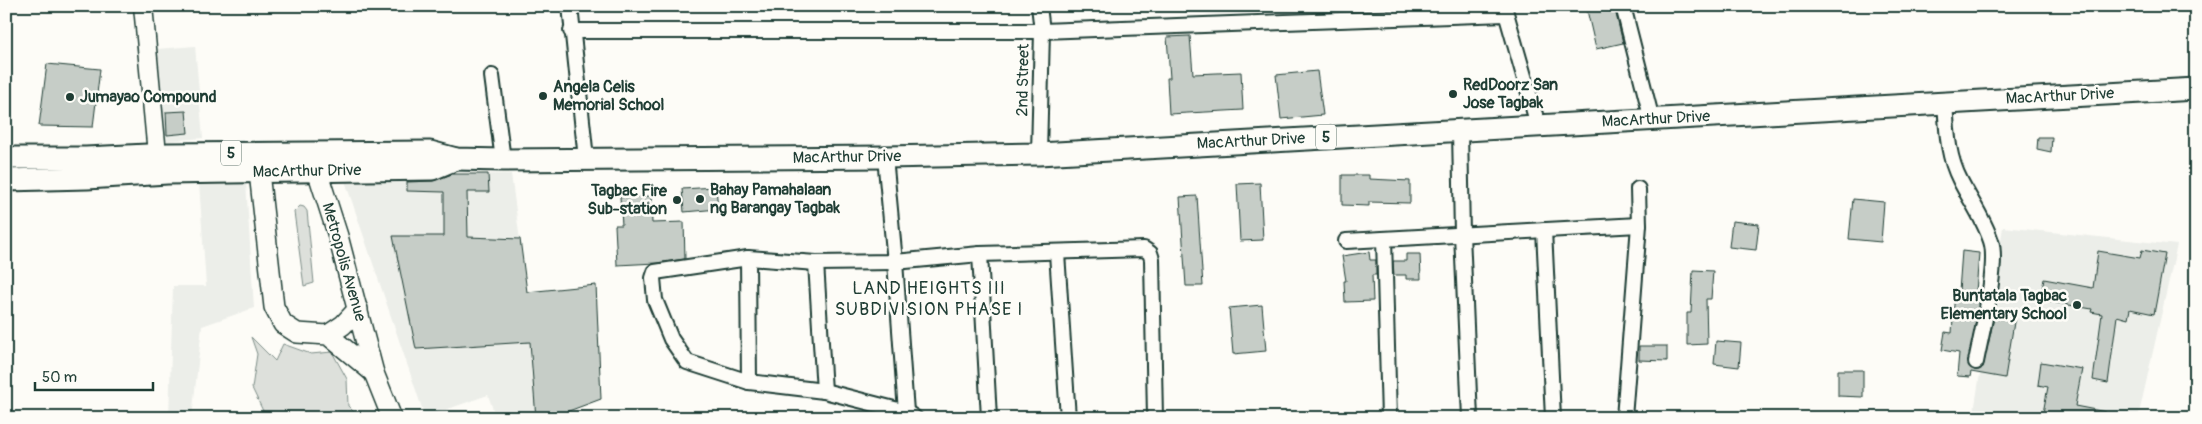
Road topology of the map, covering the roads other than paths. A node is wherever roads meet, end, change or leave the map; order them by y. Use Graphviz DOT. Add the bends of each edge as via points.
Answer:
graph roads {
  1 [pos="143,6"];
  2 [pos="570,6"];
  3 [pos="1039,6"];
  4 [pos="1623,6"];
  5 [pos="1505,10"];
  6 [pos="571,31"];
  7 [pos="1042,31"];
  8 [pos="492,76"];
  9 [pos="2196,89"];
  10 [pos="1945,102"];
  11 [pos="1652,120"];
  12 [pos="1538,125"];
  13 [pos="1460,131"];
  14 [pos="272,152"];
  15 [pos="157,154"];
  16 [pos="1039,154"];
  17 [pos="885,157"];
  18 [pos="6,158"];
  19 [pos="586,159"];
  20 [pos="503,160"];
  21 [pos="315,162"];
  22 [pos="259,172"];
  23 [pos="6,180"];
  24 [pos="1638,189"];
  25 [pos="1639,225"];
  26 [pos="1544,230"];
  27 [pos="1462,234"];
  28 [pos="1384,239"];
  29 [pos="1346,242"];
  30 [pos="1057,253"];
  31 [pos="980,254"];
  32 [pos="748,258"];
  33 [pos="895,262"];
  34 [pos="816,264"];
  35 [pos="358,309"];
  36 [pos="328,335"];
  37 [pos="1976,362"];
  38 [pos="374,372"];
  39 [pos="748,382"];
  40 [pos="824,391"];
  41 [pos="910,415"];
  42 [pos="392,418"];
  43 [pos="989,418"];
  44 [pos="1068,418"];
  45 [pos="1155,418"];
  46 [pos="1389,418"];
  47 [pos="1470,418"];
  48 [pos="1553,418"];
  49 [pos="1624,418"];
  1 -- 15 [label="street"];
  2 -- 6 [label="street"];
  3 -- 7 [label="street, 2nd Street"];
  4 -- 11 [label="street"];
  5 -- 7 [label="street"];
  5 -- 12 [label="street"];
  6 -- 7 [label="street"];
  6 -- 19 [label="street"];
  7 -- 16 [label="street, 2nd Street"];
  8 -- 20 [label="street"];
  9 -- 10 [label="main road, MacArthur Drive / 5"];
  10 -- 11 [label="main road, MacArthur Drive / 5"];
  10 -- 37 [label="street" via="1951,160 1991,241 1993,252"];
  11 -- 12 [label="main road, MacArthur Drive / 5"];
  12 -- 13 [label="main road, MacArthur Drive / 5"];
  13 -- 16 [label="main road, MacArthur Drive / 5"];
  13 -- 27 [label="street"];
  14 -- 15 [label="main road, MacArthur Drive / 5"];
  14 -- 21 [label="main road, MacArthur Drive / 5"];
  14 -- 22 [label="main road"];
  15 -- 18 [label="main road, MacArthur Drive / 5"];
  16 -- 17 [label="main road, MacArthur Drive / 5"];
  17 -- 19 [label="main road, MacArthur Drive / 5"];
  17 -- 33 [label="street"];
  19 -- 20 [label="main road, MacArthur Drive / 5"];
  20 -- 21 [label="main road, MacArthur Drive / 5" via="456,159 430,152"];
  21 -- 22 [label="main road, MacArthur Drive / 5"];
  21 -- 35 [label="main road, Metropolis Avenue"];
  22 -- 23 [label="main road, MacArthur Drive / 5"];
  22 -- 36 [label="main road" via="274,307 283,324 297,333"];
  24 -- 25 [label="street"];
  25 -- 26 [label="street"];
  25 -- 49 [label="street"];
  26 -- 27 [label="street"];
  26 -- 48 [label="street"];
  27 -- 28 [label="street"];
  27 -- 47 [label="street"];
  28 -- 29 [label="street"];
  28 -- 46 [label="street"];
  30 -- 31 [label="street"];
  30 -- 44 [label="street"];
  30 -- 45 [label="street" via="1144,249 1150,253"];
  31 -- 33 [label="street"];
  31 -- 43 [label="street"];
  32 -- 34 [label="street"];
  32 -- 39 [label="street"];
  32 -- 39 [label="street" via="655,272 653,278 656,300 671,339 687,362"];
  33 -- 34 [label="street"];
  33 -- 41 [label="street"];
  34 -- 40 [label="street"];
  35 -- 36 [label="main road"];
  35 -- 38 [label="main road, Metropolis Avenue"];
  36 -- 38 [label="main road, Metropolis Avenue"];
  38 -- 42 [label="main road, Metropolis Avenue"];
  39 -- 40 [label="street"];
  40 -- 41 [label="street"];
}
